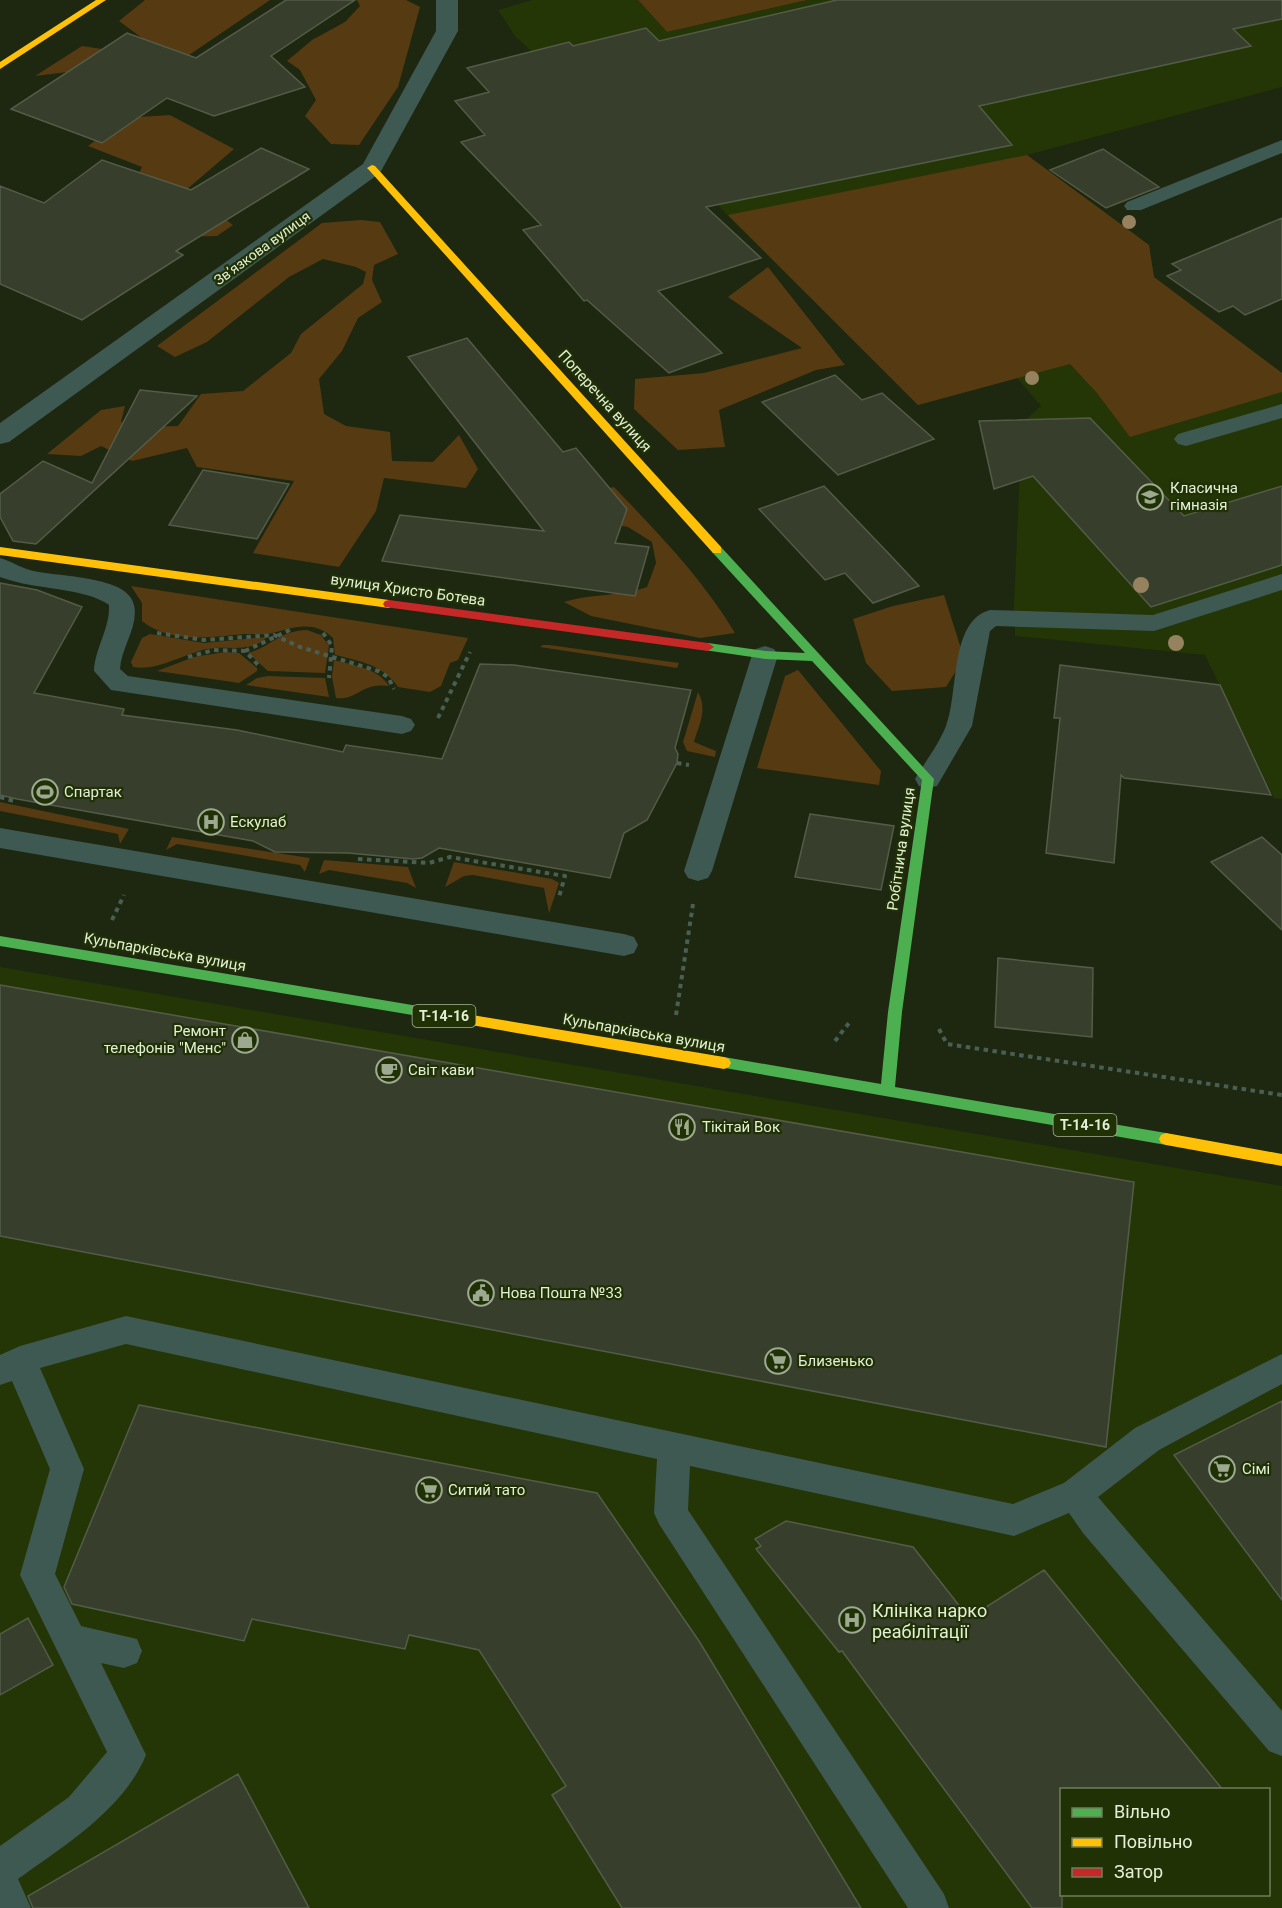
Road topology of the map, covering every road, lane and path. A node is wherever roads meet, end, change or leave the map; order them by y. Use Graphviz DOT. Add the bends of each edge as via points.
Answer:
graph roads {
  1 [pos="102,0"];
  2 [pos="447,0"];
  3 [pos="0,66"];
  4 [pos="1282,146"];
  5 [pos="372,168"];
  6 [pos="1134,206"];
  7 [pos="1282,411"];
  8 [pos="0,436"];
  9 [pos="1186,439"];
  10 [pos="0,551"];
  11 [pos="0,566"];
  12 [pos="1282,582"];
  13 [pos="120,626"];
  14 [pos="296,628"];
  15 [pos="316,630"];
  16 [pos="274,635"];
  17 [pos="245,651"];
  18 [pos="765,655"];
  19 [pos="331,657"];
  20 [pos="813,657"];
  21 [pos="466,661"];
  22 [pos="329,682"];
  23 [pos="394,689"];
  24 [pos="402,725"];
  25 [pos="928,779"];
  26 [pos="0,838"];
  27 [pos="350,858"];
  28 [pos="698,871"];
  29 [pos="547,932"];
  30 [pos="0,941"];
  31 [pos="624,945"];
  32 [pos="895,1012"];
  33 [pos="675,1025"];
  34 [pos="888,1090"];
  35 [pos="1282,1095"];
  36 [pos="1282,1160"];
  37 [pos="10,1366"];
  38 [pos="1282,1368"];
  39 [pos="674,1449"];
  40 [pos="1076,1494"];
  41 [pos="68,1640"];
  42 [pos="124,1651"];
  43 [pos="1282,1738"];
  44 [pos="0,1869"];
  45 [pos="0,1882"];
  46 [pos="12,1908"];
  47 [pos="930,1908"];
  1 -- 3 [label="street"];
  2 -- 5 [label="street, Звʼязкова вулиця" via="447,31"];
  4 -- 6 [label="lane"];
  5 -- 8 [label="street, Звʼязкова вулиця"];
  5 -- 20 [label="street, Поперечна вулиця"];
  7 -- 9 [label="lane"];
  10 -- 18 [label="street, вулиця Христо Ботева"];
  11 -- 13 [label="lane" via="29,579 106,592 121,602 124,619"];
  12 -- 25 [label="lane" via="1154,623 990,618 978,628 959,726"];
  13 -- 16 [label="path" via="204,640"];
  13 -- 24 [label="lane" via="107,657 107,670 120,684"];
  14 -- 16 [label="path"];
  15 -- 19 [label="path" via="329,639"];
  16 -- 17 [label="path" via="261,647"];
  16 -- 19 [label="path"];
  18 -- 20 [label="street, вулиця Христо Ботева"];
  18 -- 28 [label="lane"];
  19 -- 22 [label="path"];
  19 -- 23 [label="path" via="378,671 388,677"];
  20 -- 25 [label="street, Робітнича вулиця"];
  21 -- 24 [label="path" via="433,729"];
  25 -- 32 [label="street, Робітнича вулиця"];
  26 -- 29 [label="lane"];
  27 -- 29 [label="path" via="429,863 450,857 566,876"];
  28 -- 33 [label="path"];
  29 -- 31 [label="lane"];
  30 -- 34 [label="street, Кульпарківська вулиця / Т-14-16"];
  32 -- 34 [label="street, Робітнича вулиця"];
  32 -- 35 [label="path" via="933,1019 947,1044"];
  34 -- 36 [label="street, Кульпарківська вулиця / Т-14-16"];
  37 -- 39 [label="lane" via="126,1330"];
  37 -- 41 [label="lane" via="67,1469 37,1575"];
  38 -- 40 [label="lane" via="1147,1439"];
  39 -- 40 [label="lane" via="1014,1520"];
  39 -- 47 [label="lane" via="671,1513"];
  40 -- 43 [label="lane" via="1095,1522"];
  41 -- 42 [label="lane"];
  41 -- 44 [label="lane" via="128,1755 82,1810"];
  45 -- 46 [label="lane"];
}
